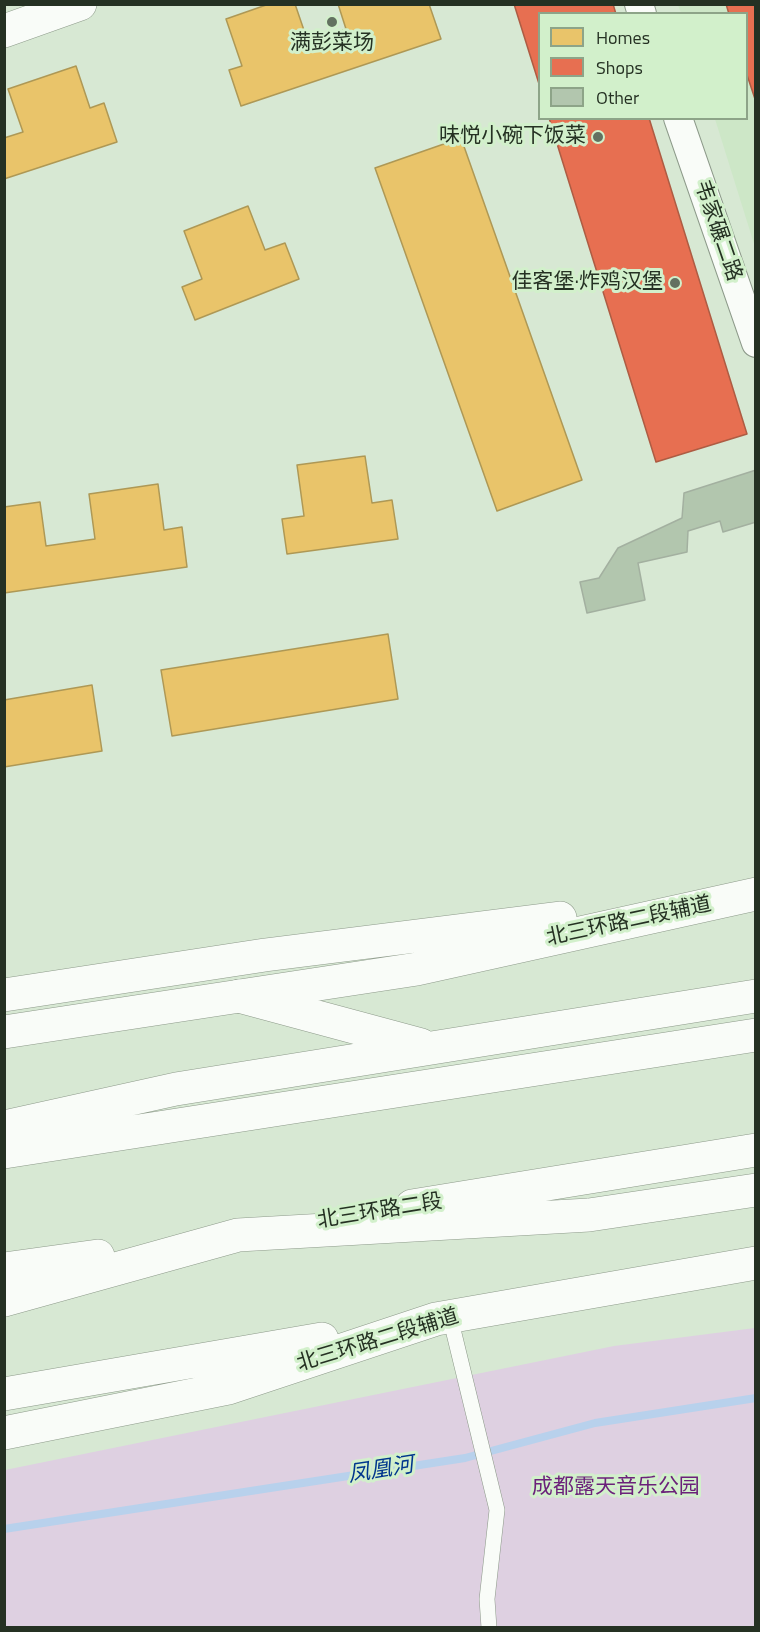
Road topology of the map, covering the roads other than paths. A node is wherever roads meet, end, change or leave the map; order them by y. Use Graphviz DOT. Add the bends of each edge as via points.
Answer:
graph roads {
  1 [pos="80,4"];
  2 [pos="4,31"];
  3 [pos="679,120"];
  4 [pos="756,343"];
  5 [pos="756,894"];
  6 [pos="4,995"];
  7 [pos="239,996"];
  8 [pos="756,996"];
  9 [pos="4,1032"];
  10 [pos="756,1035"];
  11 [pos="431,1048"];
  12 [pos="4,1127"];
  13 [pos="756,1150"];
  14 [pos="4,1152"];
  15 [pos="756,1190"];
  16 [pos="238,1235"];
  17 [pos="756,1263"];
  18 [pos="4,1269"];
  19 [pos="4,1300"];
  20 [pos="443,1318"];
  21 [pos="4,1394"];
  22 [pos="4,1433"];
  23 [pos="489,1628"];
  1 -- 2 [label="main road"];
  3 -- 4 [label="street, 韦家碾二路"];
  5 -- 6 [label="main road" via="265,955"];
  5 -- 7 [label="main road, 北三环路二段辅道" via="417,969"];
  7 -- 9 [label="main road, 北三环路二段辅道"];
  7 -- 11 [label="main road"];
  8 -- 11 [label="main road"];
  10 -- 14 [label="main road"];
  11 -- 12 [label="main road" via="176,1089"];
  13 -- 16 [label="main road, 北三环路二段"];
  15 -- 16 [label="main road" via="589,1215"];
  16 -- 18 [label="main road, 北三环路二段"];
  16 -- 19 [label="main road"];
  17 -- 20 [label="main road, 北三环路二段辅道"];
  20 -- 21 [label="main road"];
  20 -- 22 [label="main road, 北三环路二段辅道" via="228,1388"];
  20 -- 23 [label="lane" via="497,1510 487,1599"];
}
